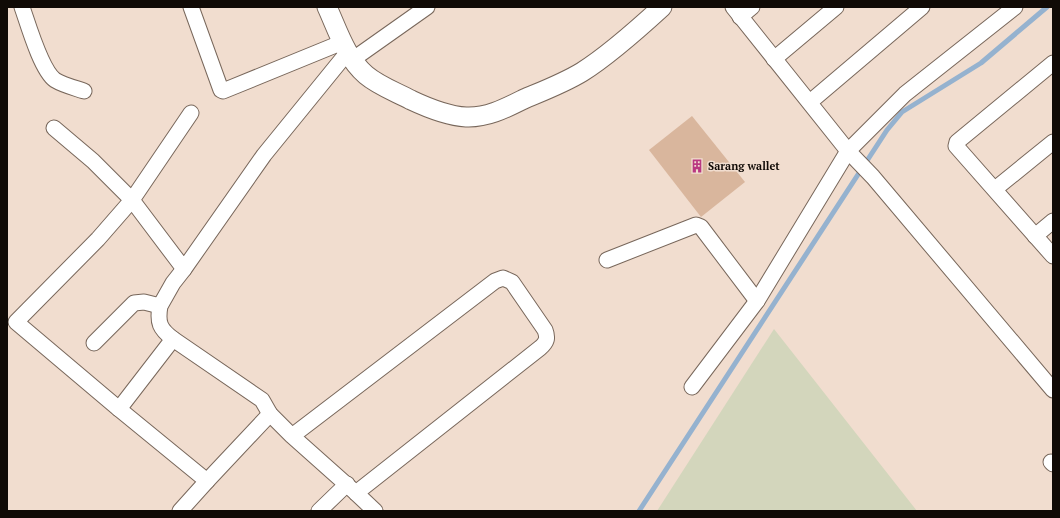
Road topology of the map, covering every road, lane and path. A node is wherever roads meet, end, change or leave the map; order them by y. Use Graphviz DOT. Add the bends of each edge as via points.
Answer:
graph roads {
  1 [pos="22,7"];
  2 [pos="191,7"];
  3 [pos="327,7"];
  4 [pos="427,7"];
  5 [pos="662,7"];
  6 [pos="752,7"];
  7 [pos="836,7"];
  8 [pos="922,7"];
  9 [pos="1015,7"];
  10 [pos="736,12"];
  11 [pos="348,52"];
  12 [pos="774,59"];
  13 [pos="1053,63"];
  14 [pos="84,91"];
  15 [pos="810,102"];
  16 [pos="191,113"];
  17 [pos="54,128"];
  18 [pos="1053,142"];
  19 [pos="851,154"];
  20 [pos="995,189"];
  21 [pos="132,200"];
  22 [pos="1053,221"];
  23 [pos="1035,236"];
  24 [pos="1053,256"];
  25 [pos="607,260"];
  26 [pos="184,269"];
  27 [pos="758,301"];
  28 [pos="160,306"];
  29 [pos="10,324"];
  30 [pos="173,339"];
  31 [pos="94,343"];
  32 [pos="692,387"];
  33 [pos="1053,390"];
  34 [pos="119,409"];
  35 [pos="270,414"];
  36 [pos="292,436"];
  37 [pos="207,481"];
  38 [pos="352,488"];
  39 [pos="181,511"];
  40 [pos="319,511"];
  41 [pos="375,511"];
  1 -- 14 [label="street" via="47,72 57,81"];
  2 -- 11 [label="street" via="223,91"];
  3 -- 11 [label="street"];
  4 -- 11 [label="street"];
  5 -- 11 [label="street" via="582,72 504,108 476,117 455,116 421,104 375,81 363,72"];
  6 -- 10 [label="street"];
  7 -- 12 [label="street"];
  8 -- 15 [label="street"];
  9 -- 19 [label="street" via="905,94"];
  10 -- 12 [label="street"];
  11 -- 26 [label="street" via="264,155"];
  12 -- 15 [label="street"];
  13 -- 20 [label="street" via="957,142 956,146"];
  15 -- 19 [label="street"];
  16 -- 21 [label="street"];
  17 -- 21 [label="street" via="93,161"];
  18 -- 20 [label="street"];
  19 -- 27 [label="street"];
  19 -- 33 [label="street" via="874,177"];
  20 -- 23 [label="street"];
  21 -- 26 [label="street"];
  21 -- 29 [label="street" via="98,239"];
  22 -- 23 [label="street"];
  23 -- 24 [label="street"];
  25 -- 27 [label="street" via="696,225"];
  26 -- 28 [label="street"];
  27 -- 32 [label="street"];
  28 -- 30 [label="street" via="159,325"];
  28 -- 31 [label="street" via="144,302 134,303"];
  29 -- 34 [label="street"];
  30 -- 34 [label="street"];
  30 -- 35 [label="street" via="262,400"];
  34 -- 37 [label="street"];
  35 -- 36 [label="street"];
  35 -- 37 [label="street"];
  36 -- 38 [label="street"];
  36 -- 38 [label="street" via="495,281 502,278 512,282 545,330 546,343"];
  37 -- 39 [label="street"];
  38 -- 40 [label="street"];
  38 -- 41 [label="street"];
}
